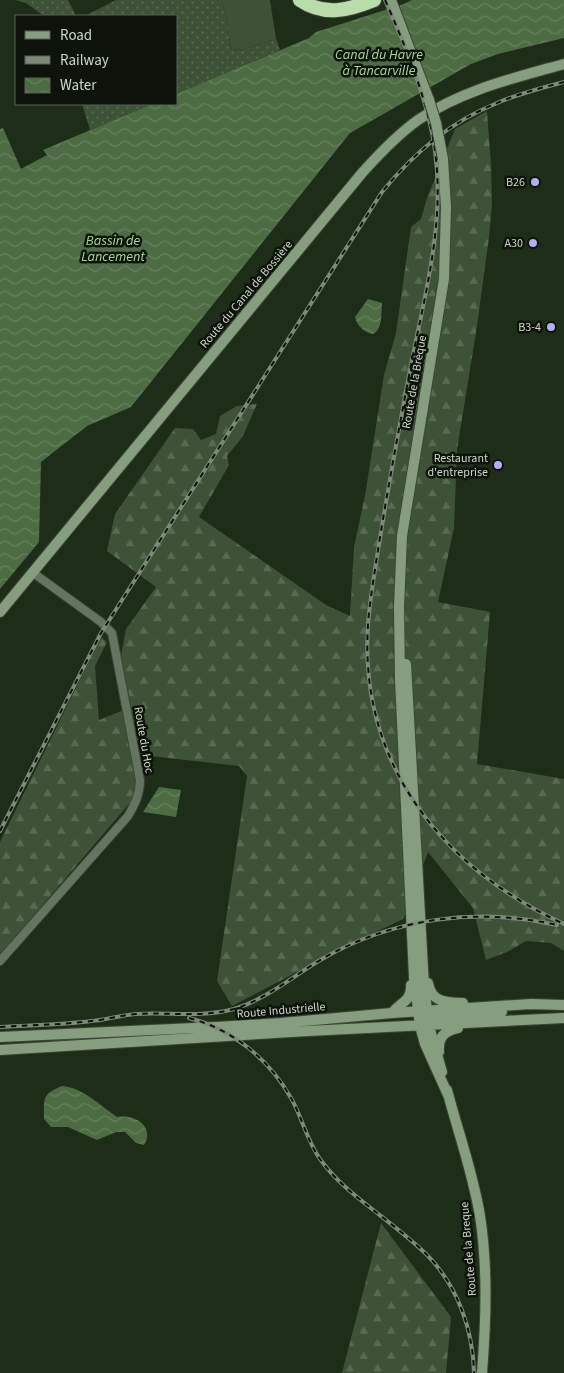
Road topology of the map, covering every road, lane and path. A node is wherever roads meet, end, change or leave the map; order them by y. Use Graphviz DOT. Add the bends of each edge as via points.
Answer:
graph roads {
  1 [pos="300,0"];
  2 [pos="374,0"];
  3 [pos="391,0"];
  4 [pos="564,64"];
  5 [pos="401,556"];
  6 [pos="32,572"];
  7 [pos="0,612"];
  8 [pos="422,943"];
  9 [pos="0,961"];
  10 [pos="414,977"];
  11 [pos="552,1004"];
  12 [pos="564,1005"];
  13 [pos="392,1013"];
  14 [pos="423,1018"];
  15 [pos="564,1018"];
  16 [pos="520,1021"];
  17 [pos="339,1030"];
  18 [pos="308,1031"];
  19 [pos="0,1032"];
  20 [pos="113,1032"];
  21 [pos="0,1037"];
  22 [pos="425,1044"];
  23 [pos="0,1050"];
  24 [pos="440,1063"];
  25 [pos="449,1097"];
  26 [pos="482,1373"];
  1 -- 2 [label="highway" via="320,9 337,11"];
  3 -- 5 [label="main road, Route de la Brèque, bridge" via="436,123 446,207 444,279 413,461"];
  4 -- 6 [label="main road, Route du Canal de Bossière" via="458,98 417,121 386,147"];
  5 -- 8 [label="main road"];
  5 -- 10 [label="main road, Route de la Brèque" via="400,679"];
  6 -- 7 [label="main road, Route du Canal de Bossière"];
  6 -- 9 [label="street, Route du Hoc" via="112,633 140,790 128,816"];
  8 -- 11 [label="main road" via="429,988 438,1000 458,1003 512,1000"];
  8 -- 14 [label="main road"];
  10 -- 13 [label="main road" via="407,1000"];
  10 -- 14 [label="main road, Route de la Brèque"];
  11 -- 12 [label="main road"];
  11 -- 14 [label="main road" via="477,1016"];
  13 -- 14 [label="main road, Route Industrielle"];
  13 -- 20 [label="main road, Route Industrielle" via="281,1024"];
  14 -- 16 [label="main road, Route Industrielle"];
  14 -- 17 [label="main road, Route Industrielle"];
  14 -- 18 [label="main road" via="310,1027"];
  14 -- 22 [label="main road"];
  14 -- 24 [label="main road"];
  15 -- 16 [label="main road, Route Industrielle"];
  16 -- 24 [label="main road" via="509,1025 449,1030 442,1034 438,1044"];
  17 -- 18 [label="main road, Route Industrielle"];
  17 -- 22 [label="main road" via="368,1033 414,1031"];
  18 -- 23 [label="main road, Route Industrielle"];
  19 -- 20 [label="main road" via="54,1029"];
  20 -- 21 [label="main road, Route Industrielle"];
  22 -- 25 [label="main road"];
  24 -- 25 [label="main road"];
  25 -- 26 [label="main road, Route de la Breque" via="480,1216 486,1321"];
}
